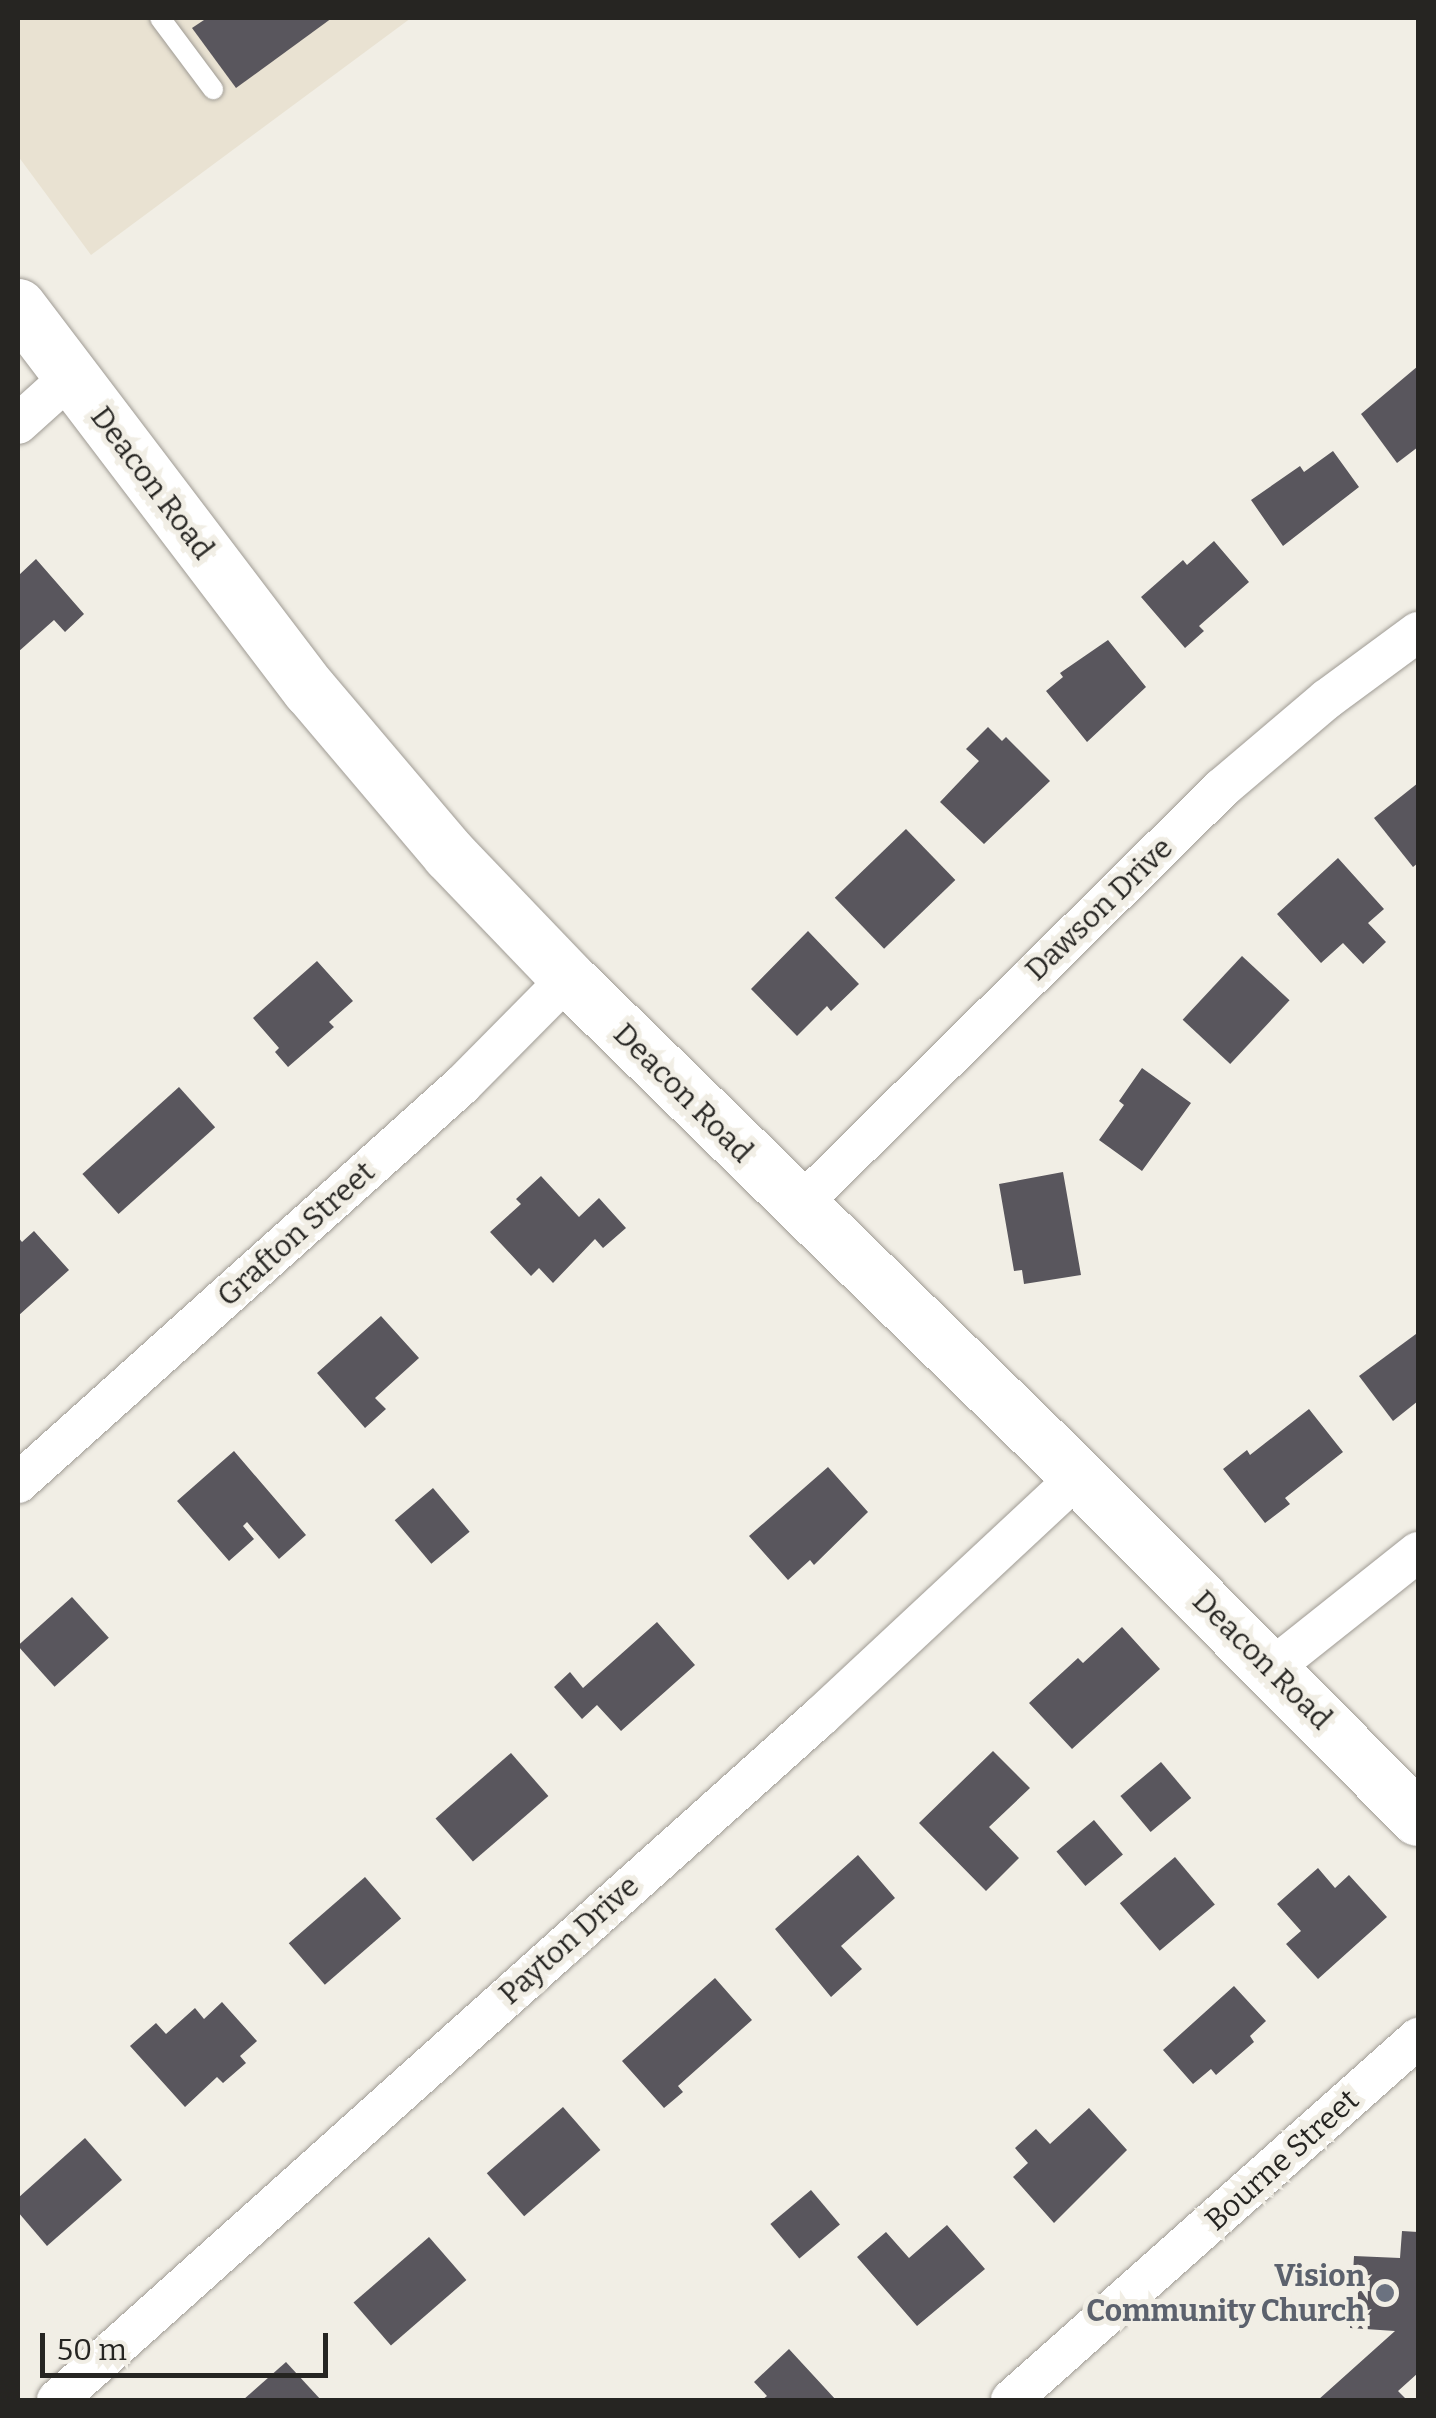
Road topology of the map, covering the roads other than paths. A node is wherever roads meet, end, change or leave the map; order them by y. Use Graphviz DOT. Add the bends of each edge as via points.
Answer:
graph roads {
  1 [pos="162,18"];
  2 [pos="213,89"];
  3 [pos="18,306"];
  4 [pos="70,377"];
  5 [pos="18,424"];
  6 [pos="1418,632"];
  7 [pos="568,978"];
  8 [pos="798,1208"];
  9 [pos="1078,1476"];
  10 [pos="18,1484"];
  11 [pos="1418,1552"];
  12 [pos="1271,1668"];
  13 [pos="1418,1818"];
  14 [pos="1418,2038"];
  15 [pos="57,2400"];
  16 [pos="1011,2400"];
  1 -- 2 [label="lane"];
  3 -- 4 [label="main road, Deacon Road"];
  4 -- 5 [label="street"];
  4 -- 7 [label="main road, Deacon Road" via="310,690 449,854"];
  6 -- 8 [label="street, Dawson Drive" via="1222,788"];
  7 -- 8 [label="main road, Deacon Road"];
  7 -- 10 [label="street, Grafton Street" via="462,1085"];
  8 -- 9 [label="main road, Deacon Road"];
  9 -- 12 [label="main road, Deacon Road"];
  9 -- 15 [label="street, Payton Drive" via="822,1716"];
  11 -- 12 [label="street"];
  12 -- 13 [label="main road, Deacon Road"];
  14 -- 16 [label="street, Bourne Street"];
}
